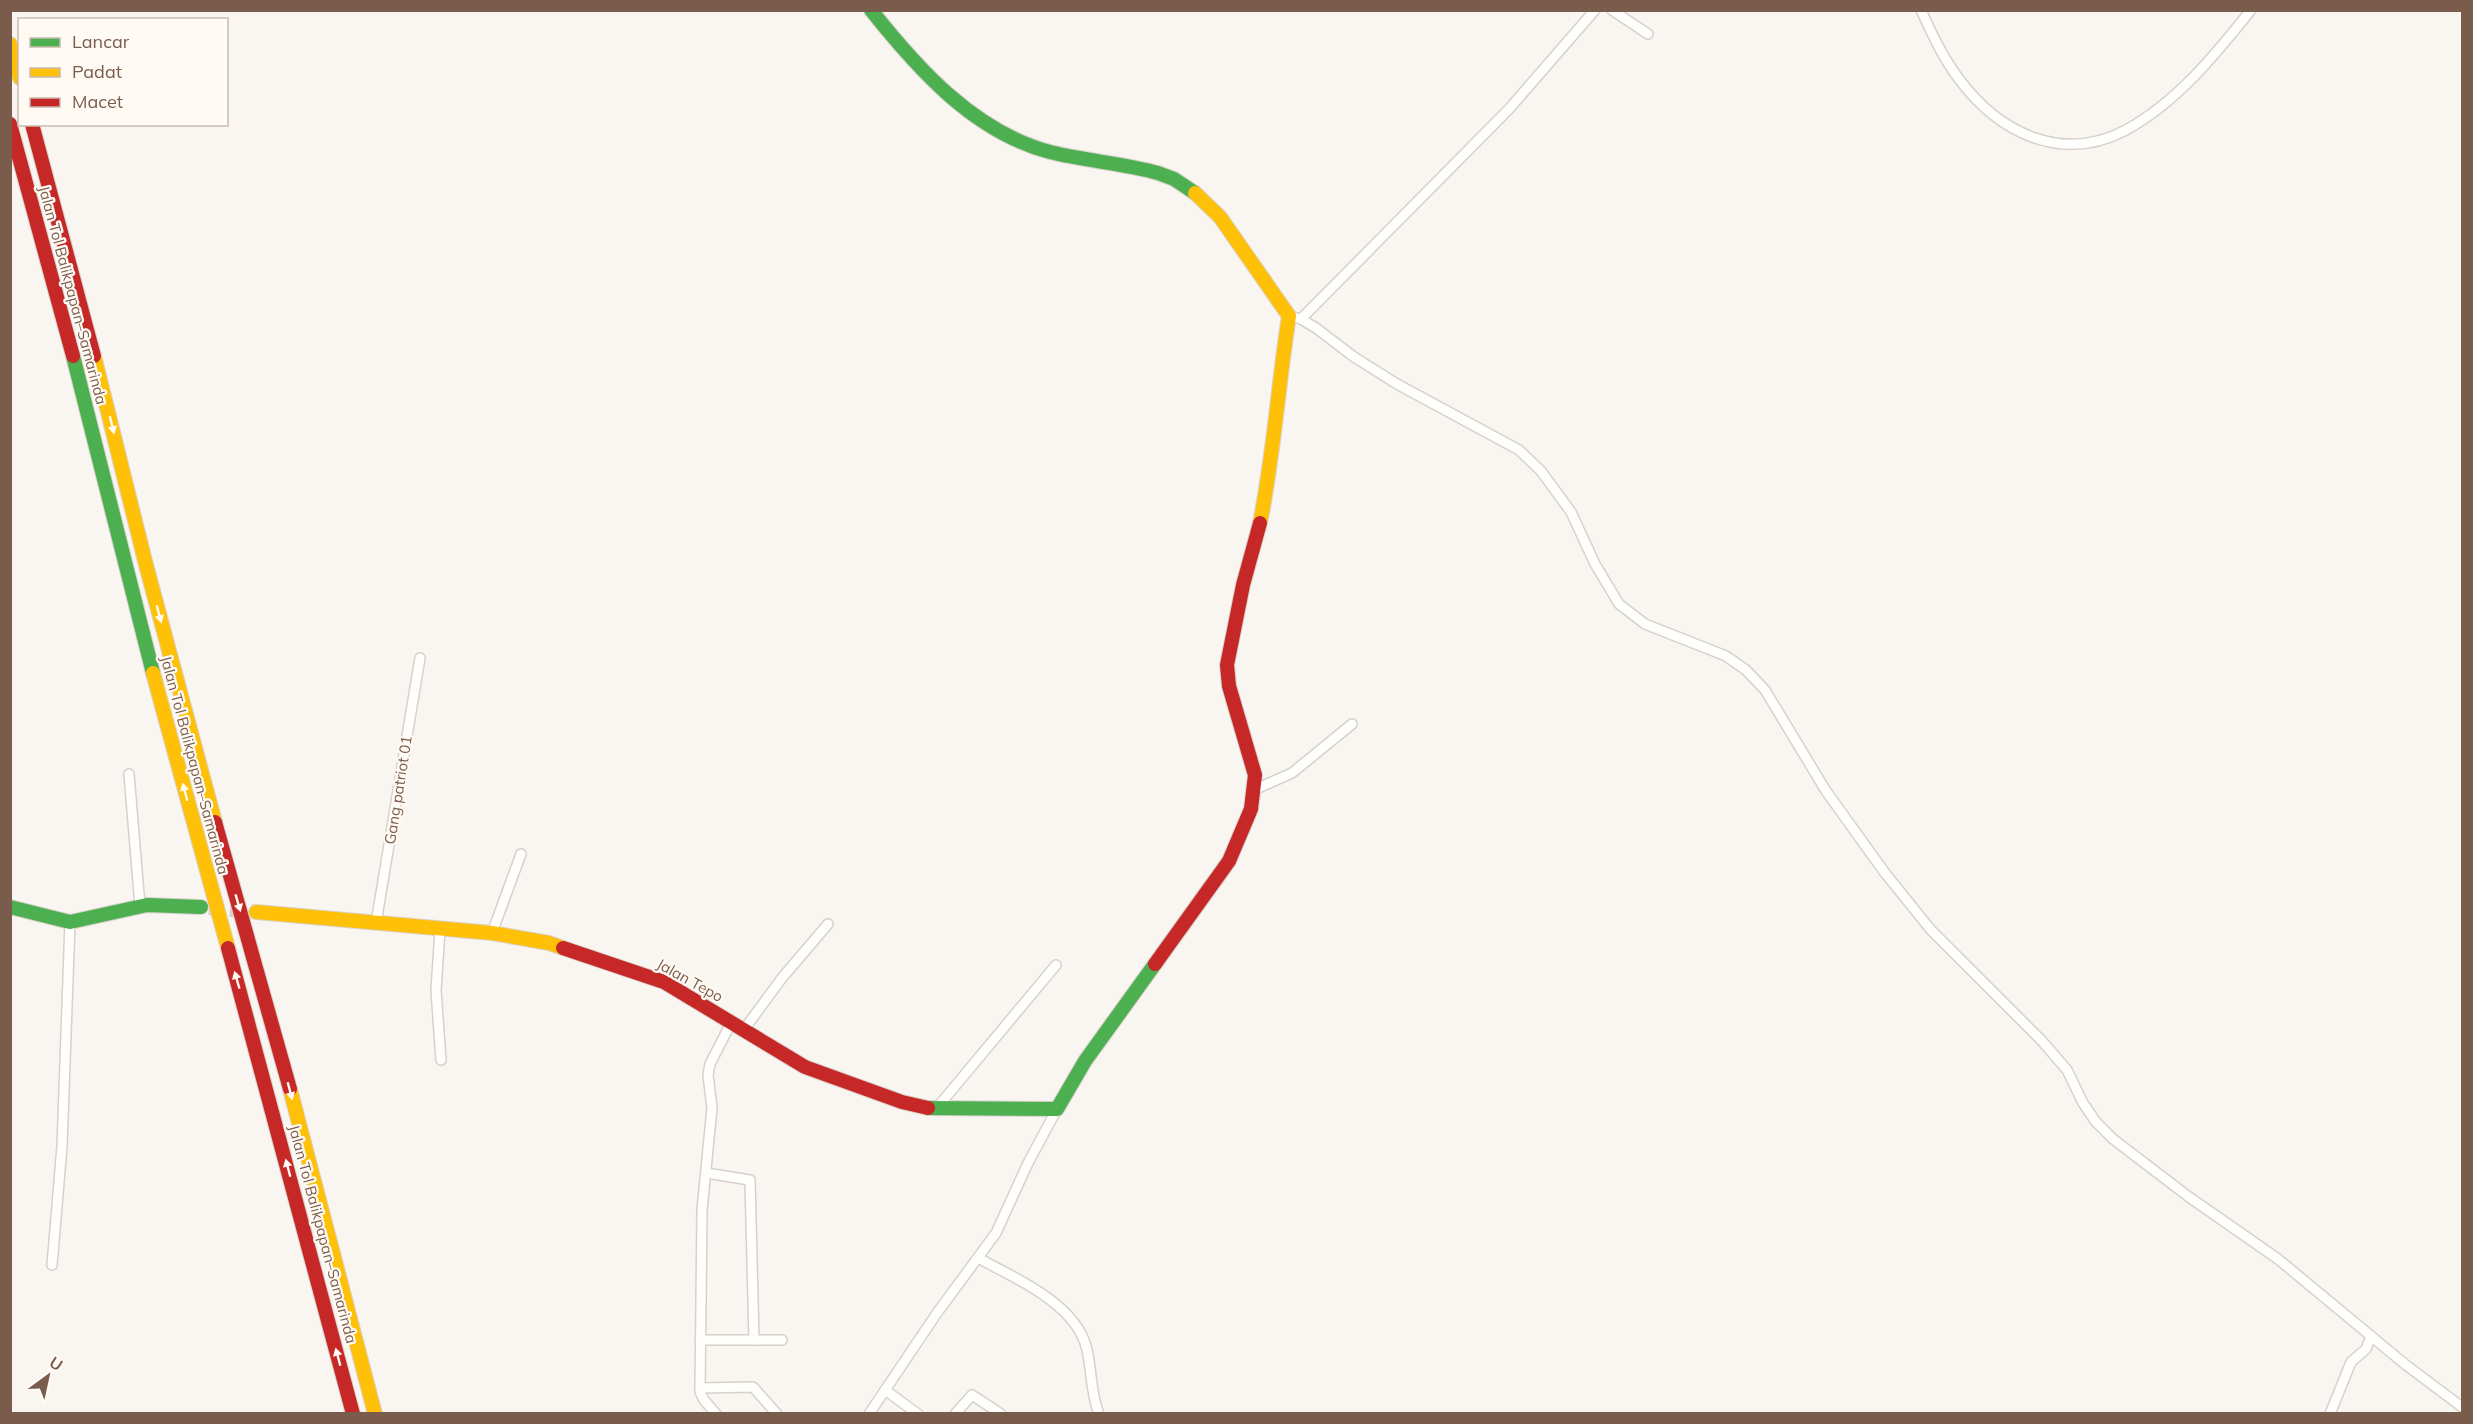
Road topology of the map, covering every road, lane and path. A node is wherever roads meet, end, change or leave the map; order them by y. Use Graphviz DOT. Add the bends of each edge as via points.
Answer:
graph roads {
  1 [pos="870,10"];
  2 [pos="1595,10"];
  3 [pos="1612,10"];
  4 [pos="1921,10"];
  5 [pos="2251,10"];
  6 [pos="1647,34"];
  7 [pos="10,44"];
  8 [pos="18,71"];
  9 [pos="10,124"];
  10 [pos="33,126"];
  11 [pos="1295,318"];
  12 [pos="420,658"];
  13 [pos="1352,724"];
  14 [pos="129,774"];
  15 [pos="1256,789"];
  16 [pos="521,854"];
  17 [pos="140,906"];
  18 [pos="10,907"];
  19 [pos="201,907"];
  20 [pos="256,912"];
  21 [pos="70,922"];
  22 [pos="376,923"];
  23 [pos="828,924"];
  24 [pos="440,930"];
  25 [pos="492,933"];
  26 [pos="1056,964"];
  27 [pos="737,1027"];
  28 [pos="441,1060"];
  29 [pos="936,1109"];
  30 [pos="1057,1109"];
  31 [pos="706,1173"];
  32 [pos="979,1257"];
  33 [pos="52,1264"];
  34 [pos="2371,1336"];
  35 [pos="700,1340"];
  36 [pos="754,1340"];
  37 [pos="782,1340"];
  38 [pos="700,1388"];
  39 [pos="885,1390"];
  40 [pos="2463,1407"];
  41 [pos="353,1413"];
  42 [pos="375,1413"];
  43 [pos="716,1413"];
  44 [pos="777,1413"];
  45 [pos="869,1413"];
  46 [pos="918,1413"];
  47 [pos="955,1413"];
  48 [pos="1001,1413"];
  49 [pos="1099,1413"];
  50 [pos="2330,1413"];
  1 -- 11 [label="main road" via="937,83 994,129 1050,152 1152,171 1179,181 1205,199"];
  2 -- 11 [label="street" via="1509,109"];
  3 -- 6 [label="street"];
  4 -- 5 [label="street" via="1958,78 1977,100 2016,130 2053,144 2077,146 2124,130 2150,114 2186,84"];
  7 -- 8 [label="main road"];
  41 -- 9 [label="main road, Jalan Tol Balikpapan–Samarinda, one-way"];
  10 -- 42 [label="main road, Jalan Tol Balikpapan–Samarinda, one-way" via="204,783"];
  11 -- 15 [label="main road" via="1279,376 1260,521 1227,665"];
  11 -- 34 [label="street" via="1397,384 1519,450 1541,471 1571,512 1595,564 1620,604 1645,624 1726,656 1765,690 1826,791 1885,873 1931,930 2067,1070 2096,1122 2189,1197 2278,1259"];
  12 -- 22 [label="street, Gang patriot 01"];
  13 -- 15 [label="street" via="1292,773"];
  14 -- 17 [label="street"];
  15 -- 30 [label="main road" via="1244,834 1228,861 1090,1054"];
  16 -- 25 [label="street"];
  17 -- 19 [label="main road"];
  17 -- 21 [label="main road"];
  18 -- 21 [label="main road"];
  20 -- 22 [label="main road, Jalan Tepo"];
  21 -- 33 [label="street" via="62,1146"];
  22 -- 24 [label="main road, Jalan Tepo"];
  23 -- 27 [label="street"];
  24 -- 25 [label="main road, Jalan Tepo"];
  24 -- 28 [label="street" via="436,990"];
  25 -- 27 [label="main road, Jalan Tepo" via="549,943 644,973 699,1001"];
  26 -- 29 [label="street"];
  27 -- 29 [label="main road, Jalan Tepo" via="813,1071 902,1102"];
  27 -- 31 [label="street" via="710,1064 712,1108"];
  29 -- 30 [label="main road, Jalan Tepo"];
  30 -- 32 [label="street" via="996,1233"];
  31 -- 35 [label="street"];
  31 -- 36 [label="street" via="750,1180"];
  32 -- 39 [label="street"];
  32 -- 49 [label="street" via="1044,1296 1081,1329"];
  34 -- 40 [label="street"];
  34 -- 50 [label="street" via="2366,1349 2351,1362"];
  35 -- 36 [label="street"];
  35 -- 38 [label="street"];
  36 -- 37 [label="street"];
  38 -- 43 [label="street" via="704,1400"];
  38 -- 44 [label="street" via="753,1387"];
  39 -- 45 [label="street"];
  39 -- 46 [label="street"];
  47 -- 48 [label="street" via="972,1395"];
}
